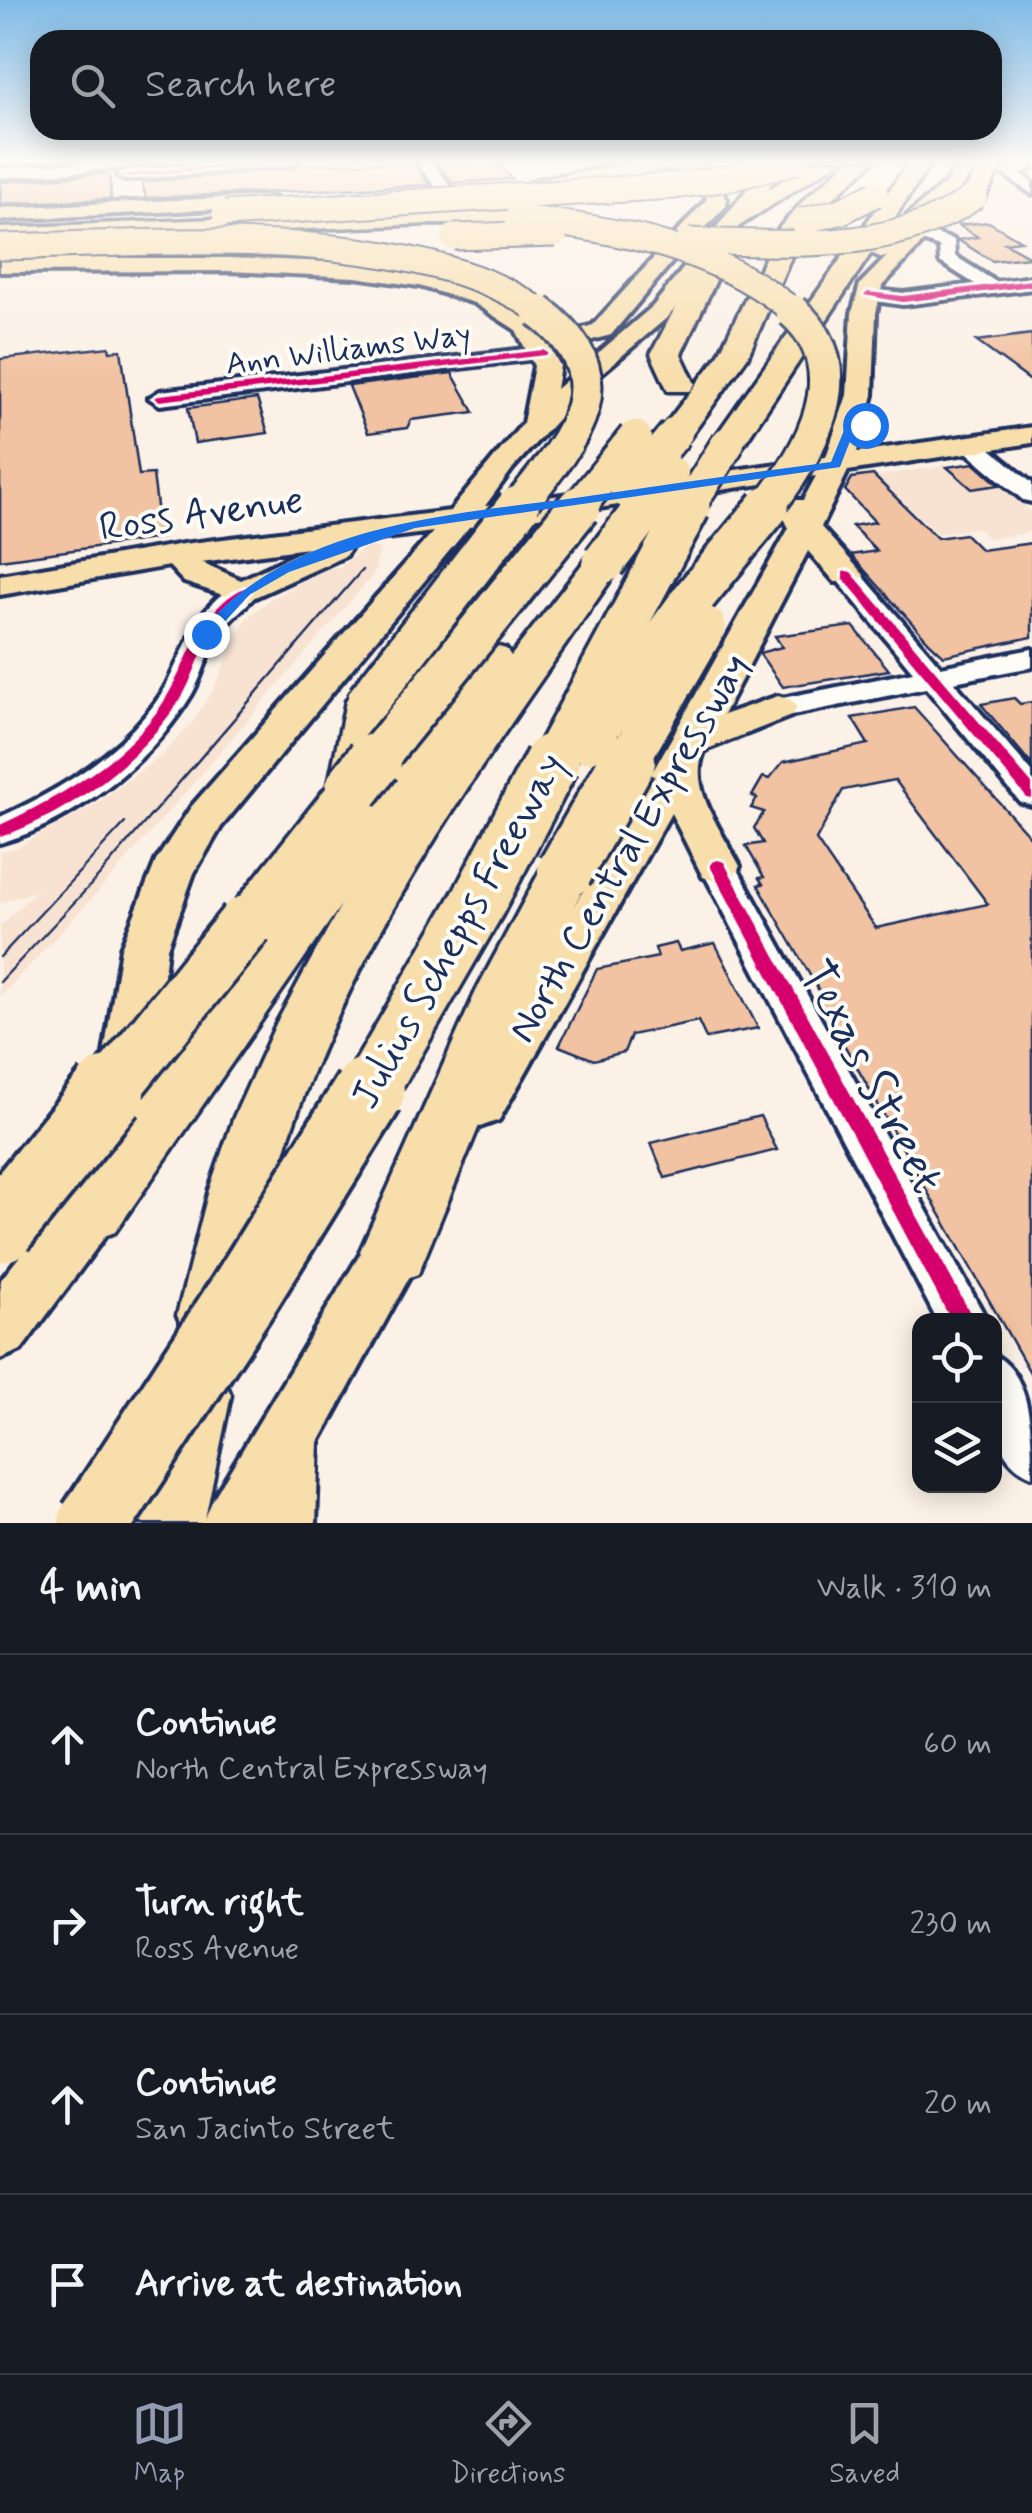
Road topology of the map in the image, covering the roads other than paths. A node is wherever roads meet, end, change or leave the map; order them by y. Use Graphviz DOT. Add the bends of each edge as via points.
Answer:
graph roads {
  1 [pos="40,232"];
  2 [pos="81,232"];
  3 [pos="185,232"];
  4 [pos="405,232"];
  5 [pos="495,232"];
  6 [pos="615,232"];
  7 [pos="689,232"];
  8 [pos="727,232"];
  9 [pos="728,232"];
  10 [pos="791,232"];
  11 [pos="873,232"];
  12 [pos="876,232"];
  13 [pos="917,232"];
  14 [pos="920,234"];
  15 [pos="2,242"];
  16 [pos="770,267"];
  17 [pos="1032,283"];
  18 [pos="993,288"];
  19 [pos="868,294"];
  20 [pos="813,320"];
  21 [pos="537,343"];
  22 [pos="678,384"];
  23 [pos="160,398"];
  24 [pos="853,422"];
  25 [pos="532,430"];
  26 [pos="1032,435"];
  27 [pos="701,438"];
  28 [pos="971,444"];
  29 [pos="503,462"];
  30 [pos="836,464"];
  31 [pos="790,476"];
  32 [pos="1032,495"];
  33 [pos="461,519"];
  34 [pos="805,528"];
  35 [pos="360,540"];
  36 [pos="418,552"];
  37 [pos="182,554"];
  38 [pos="590,558"];
  39 [pos="783,569"];
  40 [pos="847,575"];
  41 [pos="0,585"];
  42 [pos="244,592"];
  43 [pos="1032,658"];
  44 [pos="727,674"];
  45 [pos="931,677"];
  46 [pos="778,708"];
  47 [pos="683,753"];
  48 [pos="353,788"];
  49 [pos="1032,794"];
  50 [pos="0,831"];
  51 [pos="498,866"];
  52 [pos="718,866"];
  53 [pos="91,1210"];
  54 [pos="0,1226"];
  55 [pos="394,1251"];
  56 [pos="958,1313"];
  57 [pos="0,1329"];
  58 [pos="1002,1395"];
  59 [pos="295,1427"];
  60 [pos="1032,1450"];
  61 [pos="94,1523"];
  62 [pos="164,1523"];
  63 [pos="237,1523"];
  64 [pos="282,1523"];
  1 -- 15 [label="main road"];
  2 -- 15 [label="highway, bridge"];
  3 -- 15 [label="highway, bridge"];
  4 -- 15 [label="highway, bridge"];
  5 -- 12 [label="highway, bridge" via="834,240"];
  6 -- 31 [label="highway, bridge" via="689,250 750,278 799,319 826,372 824,410"];
  7 -- 21 [label="main road" via="602,330"];
  8 -- 25 [label="main road" via="661,311 582,376"];
  9 -- 22 [label="highway" via="666,354"];
  10 -- 16 [label="highway"];
  11 -- 20 [label="highway"];
  13 -- 20 [label="highway"];
  14 -- 18 [label="street" via="948,244 946,258"];
  14 -- 19 [label="main road"];
  15 -- 21 [label="main road" via="408,275 504,311"];
  15 -- 48 [label="highway, bridge" via="292,248 402,259 512,292 546,314 577,348 586,390 577,420 551,464 368,701"];
  16 -- 22 [label="highway"];
  16 -- 27 [label="highway"];
  17 -- 18 [label="street"];
  18 -- 19 [label="street" via="903,299"];
  19 -- 24 [label="main road, North Central Expressway"];
  20 -- 27 [label="highway, Julius Schepps Freeway"];
  21 -- 23 [label="street, Ann Williams Way"];
  21 -- 25 [label="main road" via="550,372"];
  22 -- 48 [label="highway, bridge"];
  24 -- 28 [label="main road" via="899,440"];
  24 -- 29 [label="main road" via="840,441 819,446 545,483 514,479"];
  24 -- 30 [label="main road, North Central Expressway"];
  25 -- 29 [label="main road"];
  26 -- 28 [label="main road"];
  27 -- 38 [label="highway, bridge"];
  27 -- 51 [label="highway, Julius Schepps Freeway, bridge" via="651,568"];
  28 -- 30 [label="main road"];
  28 -- 32 [label="street"];
  29 -- 33 [label="main road"];
  30 -- 33 [label="main road"];
  30 -- 34 [label="main road, North Central Expressway"];
  31 -- 51 [label="highway, bridge"];
  31 -- 55 [label="highway, bridge" via="565,871 507,987"];
  33 -- 36 [label="main road"];
  34 -- 36 [label="main road" via="791,506 762,500"];
  34 -- 39 [label="main road, North Central Expressway"];
  34 -- 40 [label="main road"];
  35 -- 36 [label="main road, Ross Avenue"];
  35 -- 36 [label="main road"];
  35 -- 42 [label="main road, Ross Avenue"];
  36 -- 37 [label="main road, Ross Avenue"];
  36 -- 53 [label="main road" via="206,818 172,872 144,948 133,1055 108,1118"];
  37 -- 41 [label="main road, Ross Avenue"];
  37 -- 42 [label="main road" via="196,574"];
  38 -- 53 [label="highway" via="450,712"];
  38 -- 62 [label="highway" via="370,898 311,1011 259,1136"];
  39 -- 40 [label="main road" via="817,564"];
  39 -- 44 [label="main road, North Central Expressway"];
  40 -- 45 [label="street"];
  42 -- 50 [label="street" via="206,632 177,694 149,732 102,773"];
  43 -- 45 [label="street"];
  44 -- 46 [label="main road" via="739,696"];
  44 -- 47 [label="main road, North Central Expressway"];
  45 -- 46 [label="street"];
  45 -- 49 [label="street"];
  46 -- 47 [label="main road"];
  47 -- 52 [label="main road" via="681,790"];
  47 -- 55 [label="main road, North Central Expressway"];
  48 -- 54 [label="highway, bridge"];
  51 -- 61 [label="highway, Julius Schepps Freeway, bridge" via="305,1197"];
  52 -- 56 [label="street, Texas Street"];
  53 -- 57 [label="main road"];
  55 -- 59 [label="main road, North Central Expressway"];
  58 -- 60 [label="street"];
  59 -- 63 [label="main road, North Central Expressway"];
  59 -- 64 [label="main road" via="284,1470"];
}
